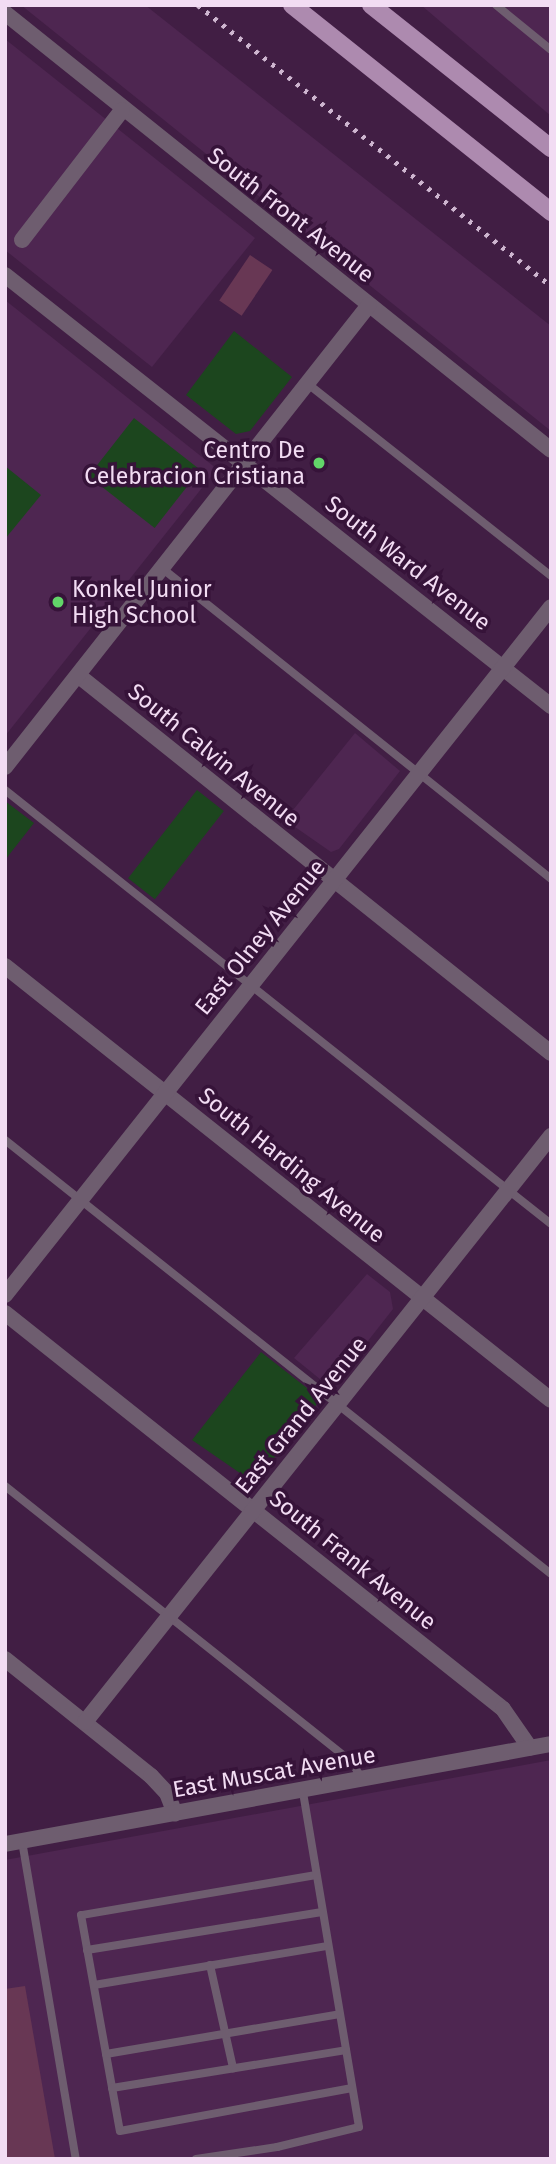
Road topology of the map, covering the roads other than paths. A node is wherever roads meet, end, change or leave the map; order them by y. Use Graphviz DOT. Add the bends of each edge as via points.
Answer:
graph roads {
  1 [pos="292,5"];
  2 [pos="371,5"];
  3 [pos="496,5"];
  4 [pos="5,13"];
  5 [pos="551,50"];
  6 [pos="122,110"];
  7 [pos="551,148"];
  8 [pos="551,212"];
  9 [pos="22,240"];
  10 [pos="5,275"];
  11 [pos="369,305"];
  12 [pos="308,384"];
  13 [pos="551,450"];
  14 [pos="245,464"];
  15 [pos="163,569"];
  16 [pos="551,576"];
  17 [pos="551,607"];
  18 [pos="502,667"];
  19 [pos="79,676"];
  20 [pos="551,706"];
  21 [pos="5,767"];
  22 [pos="419,774"];
  23 [pos="5,790"];
  24 [pos="551,878"];
  25 [pos="335,880"];
  26 [pos="5,965"];
  27 [pos="250,986"];
  28 [pos="551,1053"];
  29 [pos="166,1093"];
  30 [pos="551,1136"];
  31 [pos="5,1140"];
  32 [pos="509,1189"];
  33 [pos="81,1199"];
  34 [pos="551,1224"];
  35 [pos="5,1295"];
  36 [pos="424,1298"];
  37 [pos="5,1312"];
  38 [pos="551,1400"];
  39 [pos="339,1404"];
  40 [pos="5,1486"];
  41 [pos="254,1510"];
  42 [pos="551,1574"];
  43 [pos="168,1616"];
  44 [pos="5,1659"];
  45 [pos="85,1722"];
  46 [pos="551,1744"];
  47 [pos="530,1748"];
  48 [pos="363,1780"];
  49 [pos="303,1791"];
  50 [pos="175,1814"];
  51 [pos="22,1841"];
  52 [pos="5,1844"];
  53 [pos="316,1875"];
  54 [pos="322,1912"];
  55 [pos="328,1946"];
  56 [pos="87,1950"];
  57 [pos="210,1965"];
  58 [pos="94,1985"];
  59 [pos="340,2014"];
  60 [pos="224,2034"];
  61 [pos="346,2050"];
  62 [pos="106,2054"];
  63 [pos="233,2068"];
  64 [pos="112,2088"];
  65 [pos="352,2088"];
  66 [pos="76,2159"];
  67 [pos="196,2159"];
  1 -- 8 [label="main road"];
  2 -- 7 [label="main road"];
  3 -- 5 [label="lane"];
  4 -- 6 [label="street, South Front Avenue"];
  6 -- 9 [label="street"];
  6 -- 11 [label="street, South Front Avenue"];
  10 -- 14 [label="street, South Ward Avenue"];
  11 -- 12 [label="street"];
  11 -- 13 [label="street, South Front Avenue"];
  12 -- 14 [label="street"];
  12 -- 16 [label="lane"];
  14 -- 15 [label="street"];
  14 -- 18 [label="street, South Ward Avenue"];
  15 -- 19 [label="street"];
  15 -- 22 [label="lane"];
  17 -- 18 [label="street, East Olney Avenue"];
  18 -- 20 [label="street, South Ward Avenue"];
  18 -- 22 [label="street, East Olney Avenue"];
  19 -- 21 [label="street"];
  19 -- 25 [label="street, South Calvin Avenue"];
  22 -- 24 [label="lane"];
  22 -- 25 [label="street, East Olney Avenue"];
  23 -- 27 [label="lane"];
  25 -- 27 [label="street, East Olney Avenue"];
  25 -- 28 [label="street, South Calvin Avenue"];
  26 -- 29 [label="street, South Harding Avenue"];
  27 -- 29 [label="street, East Olney Avenue"];
  27 -- 32 [label="lane"];
  29 -- 33 [label="street, East Olney Avenue"];
  29 -- 36 [label="street, South Harding Avenue"];
  30 -- 32 [label="street, East Grand Avenue"];
  31 -- 33 [label="lane"];
  32 -- 34 [label="lane"];
  32 -- 36 [label="street, East Grand Avenue"];
  33 -- 35 [label="street, East Olney Avenue"];
  33 -- 39 [label="lane"];
  36 -- 38 [label="street, South Harding Avenue"];
  36 -- 39 [label="street, East Grand Avenue"];
  37 -- 41 [label="street, South Frank Avenue"];
  39 -- 41 [label="street, East Grand Avenue"];
  39 -- 42 [label="lane"];
  40 -- 43 [label="lane"];
  41 -- 43 [label="street, East Grand Avenue"];
  41 -- 47 [label="street, South Frank Avenue" via="503,1709"];
  43 -- 45 [label="street, East Grand Avenue"];
  43 -- 48 [label="lane" via="352,1762"];
  44 -- 45 [label="street"];
  45 -- 50 [label="street" via="151,1776 167,1793"];
  46 -- 47 [label="street, East Muscat Avenue"];
  47 -- 48 [label="street, East Muscat Avenue"];
  48 -- 49 [label="street, East Muscat Avenue"];
  49 -- 50 [label="street, East Muscat Avenue"];
  49 -- 53 [label="lane"];
  50 -- 51 [label="street, East Muscat Avenue"];
  51 -- 52 [label="street, East Muscat Avenue"];
  51 -- 66 [label="lane"];
  53 -- 54 [label="lane"];
  53 -- 56 [label="lane" via="81,1915"];
  54 -- 55 [label="lane"];
  54 -- 56 [label="lane"];
  55 -- 57 [label="lane"];
  55 -- 59 [label="lane"];
  56 -- 58 [label="lane"];
  57 -- 58 [label="lane"];
  57 -- 60 [label="lane"];
  58 -- 62 [label="lane"];
  59 -- 60 [label="lane"];
  59 -- 61 [label="lane"];
  60 -- 62 [label="lane"];
  60 -- 63 [label="lane"];
  61 -- 63 [label="lane"];
  61 -- 65 [label="lane"];
  62 -- 64 [label="lane"];
  63 -- 64 [label="lane"];
  64 -- 65 [label="lane" via="120,2131"];
  65 -- 67 [label="lane" via="359,2127 276,2147"];
}
